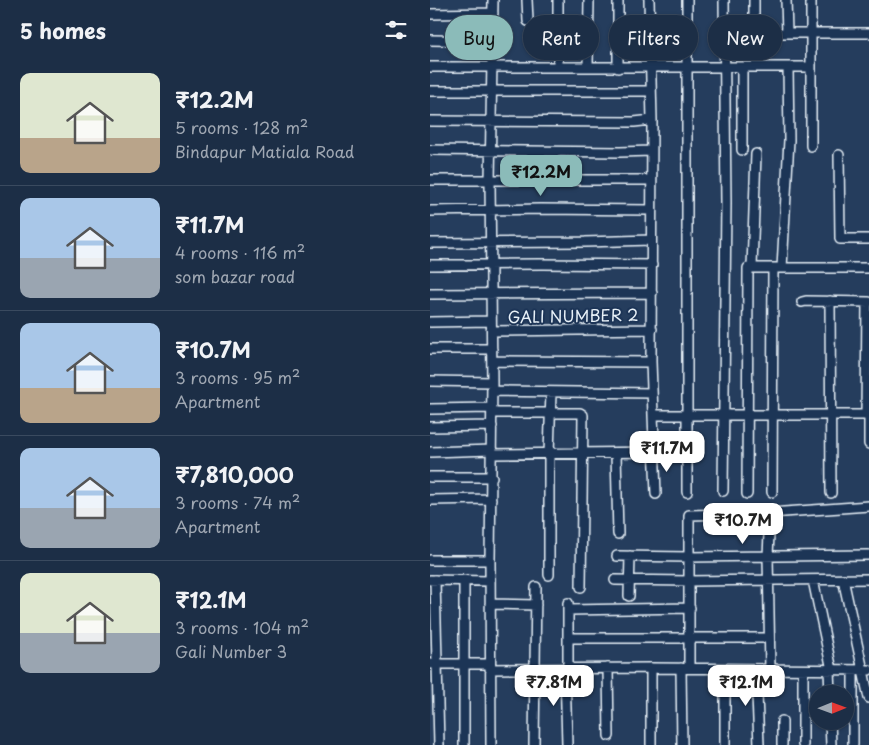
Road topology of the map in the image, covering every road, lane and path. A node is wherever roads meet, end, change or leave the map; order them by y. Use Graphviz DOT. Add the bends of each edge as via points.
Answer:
graph roads {
  1 [pos="493,0"];
  2 [pos="527,0"];
  3 [pos="558,0"];
  4 [pos="589,0"];
  5 [pos="618,0"];
  6 [pos="649,0"];
  7 [pos="687,0"];
  8 [pos="724,0"];
  9 [pos="754,0"];
  10 [pos="786,0"];
  11 [pos="810,0"];
  12 [pos="493,13"];
  13 [pos="430,14"];
  14 [pos="528,15"];
  15 [pos="724,15"];
  16 [pos="754,15"];
  17 [pos="782,33"];
  18 [pos="787,33"];
  19 [pos="869,33"];
  20 [pos="810,34"];
  21 [pos="430,40"];
  22 [pos="445,40"];
  23 [pos="492,60"];
  24 [pos="724,60"];
  25 [pos="558,66"];
  26 [pos="650,66"];
  27 [pos="430,67"];
  28 [pos="588,67"];
  29 [pos="687,67"];
  30 [pos="724,67"];
  31 [pos="788,67"];
  32 [pos="811,67"];
  33 [pos="492,68"];
  34 [pos="618,68"];
  35 [pos="742,68"];
  36 [pos="650,91"];
  37 [pos="430,92"];
  38 [pos="491,92"];
  39 [pos="652,120"];
  40 [pos="430,121"];
  41 [pos="491,121"];
  42 [pos="812,146"];
  43 [pos="430,150"];
  44 [pos="742,150"];
  45 [pos="490,151"];
  46 [pos="652,151"];
  47 [pos="756,154"];
  48 [pos="839,155"];
  49 [pos="430,180"];
  50 [pos="651,180"];
  51 [pos="490,181"];
  52 [pos="490,210"];
  53 [pos="651,210"];
  54 [pos="430,211"];
  55 [pos="869,238"];
  56 [pos="651,240"];
  57 [pos="430,242"];
  58 [pos="490,242"];
  59 [pos="430,265"];
  60 [pos="491,265"];
  61 [pos="652,265"];
  62 [pos="752,267"];
  63 [pos="778,268"];
  64 [pos="869,268"];
  65 [pos="652,293"];
  66 [pos="430,294"];
  67 [pos="491,294"];
  68 [pos="830,301"];
  69 [pos="802,302"];
  70 [pos="868,302"];
  71 [pos="491,321"];
  72 [pos="430,322"];
  73 [pos="652,329"];
  74 [pos="494,331"];
  75 [pos="430,349"];
  76 [pos="492,349"];
  77 [pos="492,361"];
  78 [pos="651,362"];
  79 [pos="430,381"];
  80 [pos="492,386"];
  81 [pos="551,392"];
  82 [pos="652,393"];
  83 [pos="430,409"];
  84 [pos="492,411"];
  85 [pos="550,413"];
  86 [pos="653,415"];
  87 [pos="688,415"];
  88 [pos="725,415"];
  89 [pos="748,415"];
  90 [pos="830,415"];
  91 [pos="866,415"];
  92 [pos="772,416"];
  93 [pos="492,426"];
  94 [pos="430,427"];
  95 [pos="869,438"];
  96 [pos="869,444"];
  97 [pos="430,452"];
  98 [pos="492,452"];
  99 [pos="654,452"];
  100 [pos="582,453"];
  101 [pos="616,453"];
  102 [pos="549,454"];
  103 [pos="430,477"];
  104 [pos="492,477"];
  105 [pos="723,490"];
  106 [pos="687,492"];
  107 [pos="772,492"];
  108 [pos="831,492"];
  109 [pos="656,494"];
  110 [pos="747,494"];
  111 [pos="491,499"];
  112 [pos="430,500"];
  113 [pos="869,506"];
  114 [pos="770,513"];
  115 [pos="618,534"];
  116 [pos="869,555"];
  117 [pos="617,556"];
  118 [pos="630,556"];
  119 [pos="768,556"];
  120 [pos="690,557"];
  121 [pos="430,560"];
  122 [pos="490,560"];
  123 [pos="549,574"];
  124 [pos="843,579"];
  125 [pos="869,579"];
  126 [pos="433,580"];
  127 [pos="464,580"];
  128 [pos="615,580"];
  129 [pos="630,580"];
  130 [pos="769,580"];
  131 [pos="813,580"];
  132 [pos="490,581"];
  133 [pos="690,581"];
  134 [pos="536,587"];
  135 [pos="581,587"];
  136 [pos="630,596"];
  137 [pos="490,604"];
  138 [pos="536,605"];
  139 [pos="690,608"];
  140 [pos="690,637"];
  141 [pos="568,638"];
  142 [pos="769,638"];
  143 [pos="434,664"];
  144 [pos="463,664"];
  145 [pos="490,666"];
  146 [pos="608,668"];
  147 [pos="652,668"];
  148 [pos="685,668"];
  149 [pos="534,669"];
  150 [pos="567,669"];
  151 [pos="726,669"];
  152 [pos="756,669"];
  153 [pos="770,669"];
  154 [pos="803,670"];
  155 [pos="831,670"];
  156 [pos="862,670"];
  157 [pos="830,685"];
  158 [pos="869,698"];
  159 [pos="782,721"];
  160 [pos="830,730"];
  161 [pos="609,736"];
  162 [pos="439,745"];
  163 [pos="464,745"];
  164 [pos="491,745"];
  165 [pos="534,745"];
  166 [pos="567,745"];
  167 [pos="651,745"];
  168 [pos="682,745"];
  169 [pos="725,745"];
  170 [pos="759,745"];
  171 [pos="782,745"];
  172 [pos="803,745"];
  173 [pos="831,745"];
  174 [pos="853,745"];
  1 -- 12 [label="street"];
  2 -- 14 [label="street"];
  3 -- 25 [label="street"];
  4 -- 28 [label="street"];
  5 -- 34 [label="street"];
  6 -- 26 [label="street"];
  7 -- 29 [label="street"];
  8 -- 15 [label="street"];
  9 -- 16 [label="street"];
  10 -- 18 [label="street"];
  11 -- 20 [label="street"];
  12 -- 13 [label="street"];
  17 -- 18 [label="street"];
  18 -- 20 [label="street"];
  19 -- 20 [label="street"];
  20 -- 32 [label="street"];
  21 -- 22 [label="street"];
  23 -- 33 [label="street"];
  24 -- 30 [label="street"];
  25 -- 28 [label="street"];
  25 -- 33 [label="street"];
  26 -- 29 [label="street"];
  26 -- 34 [label="street"];
  26 -- 36 [label="street"];
  27 -- 33 [label="street"];
  28 -- 34 [label="street"];
  29 -- 30 [label="street"];
  29 -- 87 [label="street"];
  30 -- 35 [label="street"];
  30 -- 88 [label="street"];
  31 -- 32 [label="street"];
  31 -- 35 [label="street"];
  31 -- 63 [label="street" via="789,140"];
  32 -- 42 [label="street"];
  33 -- 38 [label="street"];
  35 -- 44 [label="street"];
  36 -- 38 [label="street"];
  36 -- 39 [label="street"];
  37 -- 38 [label="street"];
  38 -- 41 [label="street"];
  39 -- 41 [label="street"];
  39 -- 46 [label="street"];
  40 -- 41 [label="street"];
  41 -- 45 [label="street"];
  43 -- 45 [label="street"];
  45 -- 46 [label="street"];
  45 -- 51 [label="street"];
  46 -- 50 [label="street"];
  47 -- 62 [label="street"];
  48 -- 55 [label="street" via="840,239"];
  49 -- 51 [label="street"];
  50 -- 51 [label="street"];
  50 -- 53 [label="street"];
  51 -- 52 [label="street"];
  52 -- 53 [label="street"];
  52 -- 54 [label="street"];
  52 -- 58 [label="street"];
  53 -- 56 [label="street"];
  56 -- 58 [label="street"];
  56 -- 61 [label="street"];
  57 -- 58 [label="street"];
  58 -- 60 [label="street"];
  59 -- 60 [label="street"];
  60 -- 61 [label="street"];
  60 -- 67 [label="street"];
  61 -- 65 [label="street"];
  62 -- 63 [label="street"];
  62 -- 89 [label="street" via="748,269"];
  63 -- 64 [label="street"];
  63 -- 92 [label="street"];
  65 -- 67 [label="street"];
  65 -- 73 [label="street"];
  66 -- 67 [label="street"];
  67 -- 71 [label="street"];
  68 -- 69 [label="street"];
  68 -- 70 [label="street"];
  68 -- 90 [label="street"];
  70 -- 91 [label="street"];
  71 -- 72 [label="street"];
  71 -- 74 [label="street"];
  73 -- 74 [label="street, GALI NUMBER 2"];
  73 -- 78 [label="street"];
  74 -- 76 [label="street"];
  75 -- 76 [label="street"];
  76 -- 77 [label="street"];
  77 -- 78 [label="street"];
  77 -- 80 [label="street"];
  78 -- 82 [label="street"];
  79 -- 80 [label="street"];
  80 -- 81 [label="street"];
  80 -- 84 [label="street"];
  81 -- 82 [label="street"];
  81 -- 85 [label="street"];
  82 -- 86 [label="street"];
  83 -- 84 [label="street"];
  84 -- 85 [label="street"];
  84 -- 93 [label="street"];
  85 -- 100 [label="street" via="582,414"];
  85 -- 102 [label="street"];
  86 -- 87 [label="street"];
  86 -- 99 [label="street"];
  87 -- 88 [label="street"];
  87 -- 106 [label="street"];
  88 -- 89 [label="street"];
  88 -- 105 [label="street"];
  89 -- 92 [label="street"];
  89 -- 110 [label="street"];
  90 -- 91 [label="street"];
  90 -- 92 [label="street"];
  90 -- 108 [label="street"];
  91 -- 95 [label="street"];
  92 -- 107 [label="street"];
  93 -- 94 [label="street"];
  93 -- 98 [label="street"];
  95 -- 96 [label="street"];
  97 -- 98 [label="street"];
  98 -- 102 [label="street"];
  98 -- 104 [label="street"];
  99 -- 101 [label="street"];
  99 -- 109 [label="street"];
  100 -- 101 [label="street"];
  100 -- 102 [label="street"];
  100 -- 135 [label="street"];
  101 -- 115 [label="street"];
  102 -- 123 [label="street"];
  103 -- 104 [label="street"];
  104 -- 111 [label="street"];
  111 -- 112 [label="street"];
  111 -- 122 [label="street"];
  113 -- 114 [label="street"];
  114 -- 119 [label="street"];
  114 -- 120 [label="street" via="690,514"];
  116 -- 119 [label="street"];
  117 -- 118 [label="street"];
  118 -- 120 [label="street"];
  118 -- 129 [label="street"];
  119 -- 120 [label="street"];
  119 -- 130 [label="street"];
  120 -- 133 [label="street"];
  121 -- 122 [label="street"];
  122 -- 132 [label="street"];
  124 -- 125 [label="street"];
  124 -- 131 [label="street"];
  124 -- 156 [label="street"];
  126 -- 127 [label="street"];
  126 -- 143 [label="street"];
  127 -- 132 [label="street"];
  127 -- 144 [label="street"];
  128 -- 129 [label="street"];
  129 -- 133 [label="street"];
  129 -- 136 [label="street"];
  130 -- 131 [label="street"];
  130 -- 133 [label="street"];
  130 -- 142 [label="street"];
  131 -- 155 [label="street"];
  132 -- 137 [label="street"];
  133 -- 139 [label="street"];
  134 -- 138 [label="street"];
  137 -- 138 [label="street"];
  137 -- 145 [label="street"];
  138 -- 149 [label="street"];
  139 -- 140 [label="street"];
  139 -- 141 [label="street" via="568,607"];
  140 -- 141 [label="street"];
  140 -- 142 [label="street"];
  140 -- 148 [label="street"];
  141 -- 150 [label="street"];
  142 -- 153 [label="street"];
  143 -- 144 [label="street"];
  143 -- 162 [label="street"];
  144 -- 145 [label="street"];
  144 -- 163 [label="street"];
  145 -- 149 [label="street"];
  145 -- 164 [label="street"];
  146 -- 147 [label="street"];
  146 -- 150 [label="street"];
  146 -- 161 [label="street"];
  147 -- 148 [label="street"];
  147 -- 167 [label="street"];
  148 -- 151 [label="street"];
  148 -- 168 [label="street"];
  149 -- 150 [label="street"];
  149 -- 165 [label="street"];
  150 -- 166 [label="street"];
  151 -- 152 [label="street"];
  151 -- 169 [label="street"];
  152 -- 153 [label="street"];
  152 -- 170 [label="street"];
  153 -- 154 [label="street"];
  154 -- 155 [label="street"];
  154 -- 172 [label="street"];
  155 -- 156 [label="street"];
  155 -- 157 [label="street"];
  156 -- 158 [label="street"];
  156 -- 174 [label="street"];
  159 -- 171 [label="street"];
  160 -- 173 [label="street"];
}
